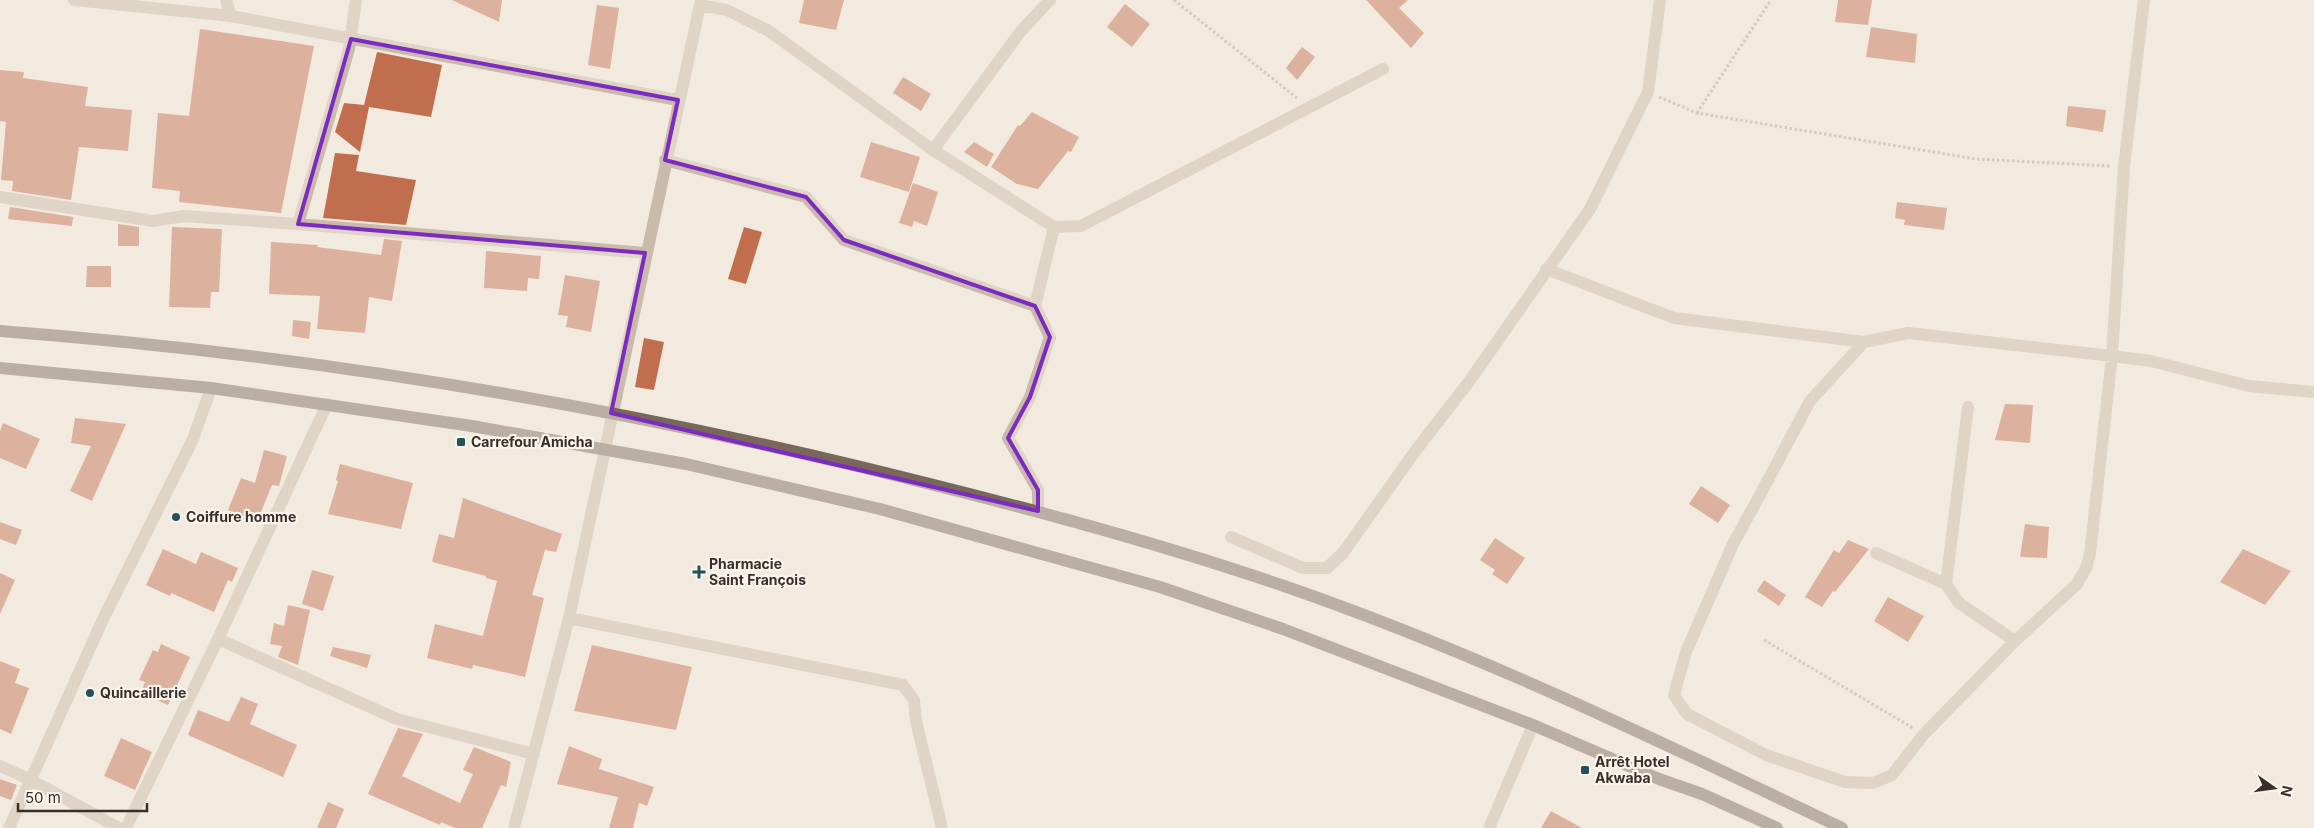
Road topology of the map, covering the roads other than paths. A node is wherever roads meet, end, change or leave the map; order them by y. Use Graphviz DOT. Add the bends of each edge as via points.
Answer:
graph roads {
  1 [pos="74,0"];
  2 [pos="226,0"];
  3 [pos="356,0"];
  4 [pos="1050,0"];
  5 [pos="1660,0"];
  6 [pos="2144,0"];
  7 [pos="700,3"];
  8 [pos="231,16"];
  9 [pos="351,39"];
  10 [pos="1383,69"];
  11 [pos="678,100"];
  12 [pos="933,150"];
  13 [pos="665,160"];
  14 [pos="0,197"];
  15 [pos="298,224"];
  16 [pos="1054,227"];
  17 [pos="645,253"];
  18 [pos="1546,269"];
  19 [pos="1036,306"];
  20 [pos="0,331"];
  21 [pos="1864,342"];
  22 [pos="2112,356"];
  23 [pos="0,368"];
  24 [pos="211,388"];
  25 [pos="2314,392"];
  26 [pos="327,404"];
  27 [pos="1968,407"];
  28 [pos="611,413"];
  29 [pos="603,448"];
  30 [pos="1038,511"];
  31 [pos="1231,537"];
  32 [pos="1876,553"];
  33 [pos="1946,584"];
  34 [pos="569,618"];
  35 [pos="218,639"];
  36 [pos="2015,641"];
  37 [pos="1533,725"];
  38 [pos="534,754"];
  39 [pos="0,766"];
  40 [pos="31,780"];
  41 [pos="9,828"];
  42 [pos="119,828"];
  43 [pos="126,828"];
  44 [pos="514,828"];
  45 [pos="942,828"];
  46 [pos="1489,828"];
  47 [pos="1777,828"];
  48 [pos="1842,828"];
  1 -- 8 [label="street"];
  2 -- 8 [label="street"];
  3 -- 9 [label="street"];
  4 -- 12 [label="street" via="1020,32"];
  5 -- 18 [label="street" via="1648,92 1590,209"];
  6 -- 22 [label="street" via="2124,167"];
  7 -- 11 [label="street"];
  7 -- 12 [label="street" via="727,10 769,30"];
  8 -- 9 [label="street"];
  9 -- 11 [label="street"];
  9 -- 15 [label="street"];
  10 -- 16 [label="street" via="1080,226"];
  11 -- 13 [label="street"];
  12 -- 16 [label="street"];
  13 -- 17 [label="street"];
  13 -- 19 [label="street" via="806,197 844,240"];
  14 -- 15 [label="street" via="153,221 184,216"];
  15 -- 17 [label="street"];
  16 -- 19 [label="street"];
  17 -- 28 [label="street"];
  18 -- 21 [label="street" via="1674,318"];
  18 -- 31 [label="street" via="1468,383 1343,552 1327,568 1303,568"];
  19 -- 30 [label="street" via="1050,336 1030,397 1008,438 1038,490"];
  20 -- 28 [label="main road" via="210,350 456,384"];
  21 -- 22 [label="street" via="1908,333"];
  21 -- 36 [label="street" via="1810,401 1760,493 1733,544 1686,652 1674,695 1686,714 1766,755 1846,782 1873,783 1892,775 1924,734"];
  22 -- 25 [label="street" via="2151,361 2249,386"];
  22 -- 36 [label="street" via="2086,568 2077,584"];
  23 -- 24 [label="main road"];
  24 -- 26 [label="main road"];
  24 -- 40 [label="street" via="192,439 104,616"];
  26 -- 29 [label="main road"];
  26 -- 35 [label="street"];
  27 -- 33 [label="street"];
  28 -- 29 [label="street"];
  28 -- 30 [label="main road" via="718,433"];
  29 -- 34 [label="street"];
  29 -- 37 [label="main road" via="880,509 1160,587 1283,628"];
  30 -- 48 [label="main road" via="1124,534 1287,587 1428,641 1614,719"];
  32 -- 33 [label="street"];
  33 -- 36 [label="street" via="1959,603"];
  34 -- 38 [label="street"];
  34 -- 45 [label="street" via="903,685 914,700"];
  35 -- 38 [label="street" via="397,719"];
  35 -- 43 [label="street"];
  37 -- 46 [label="street"];
  37 -- 47 [label="main road"];
  38 -- 44 [label="street"];
  39 -- 40 [label="street"];
  40 -- 41 [label="street"];
  40 -- 42 [label="street"];
}
